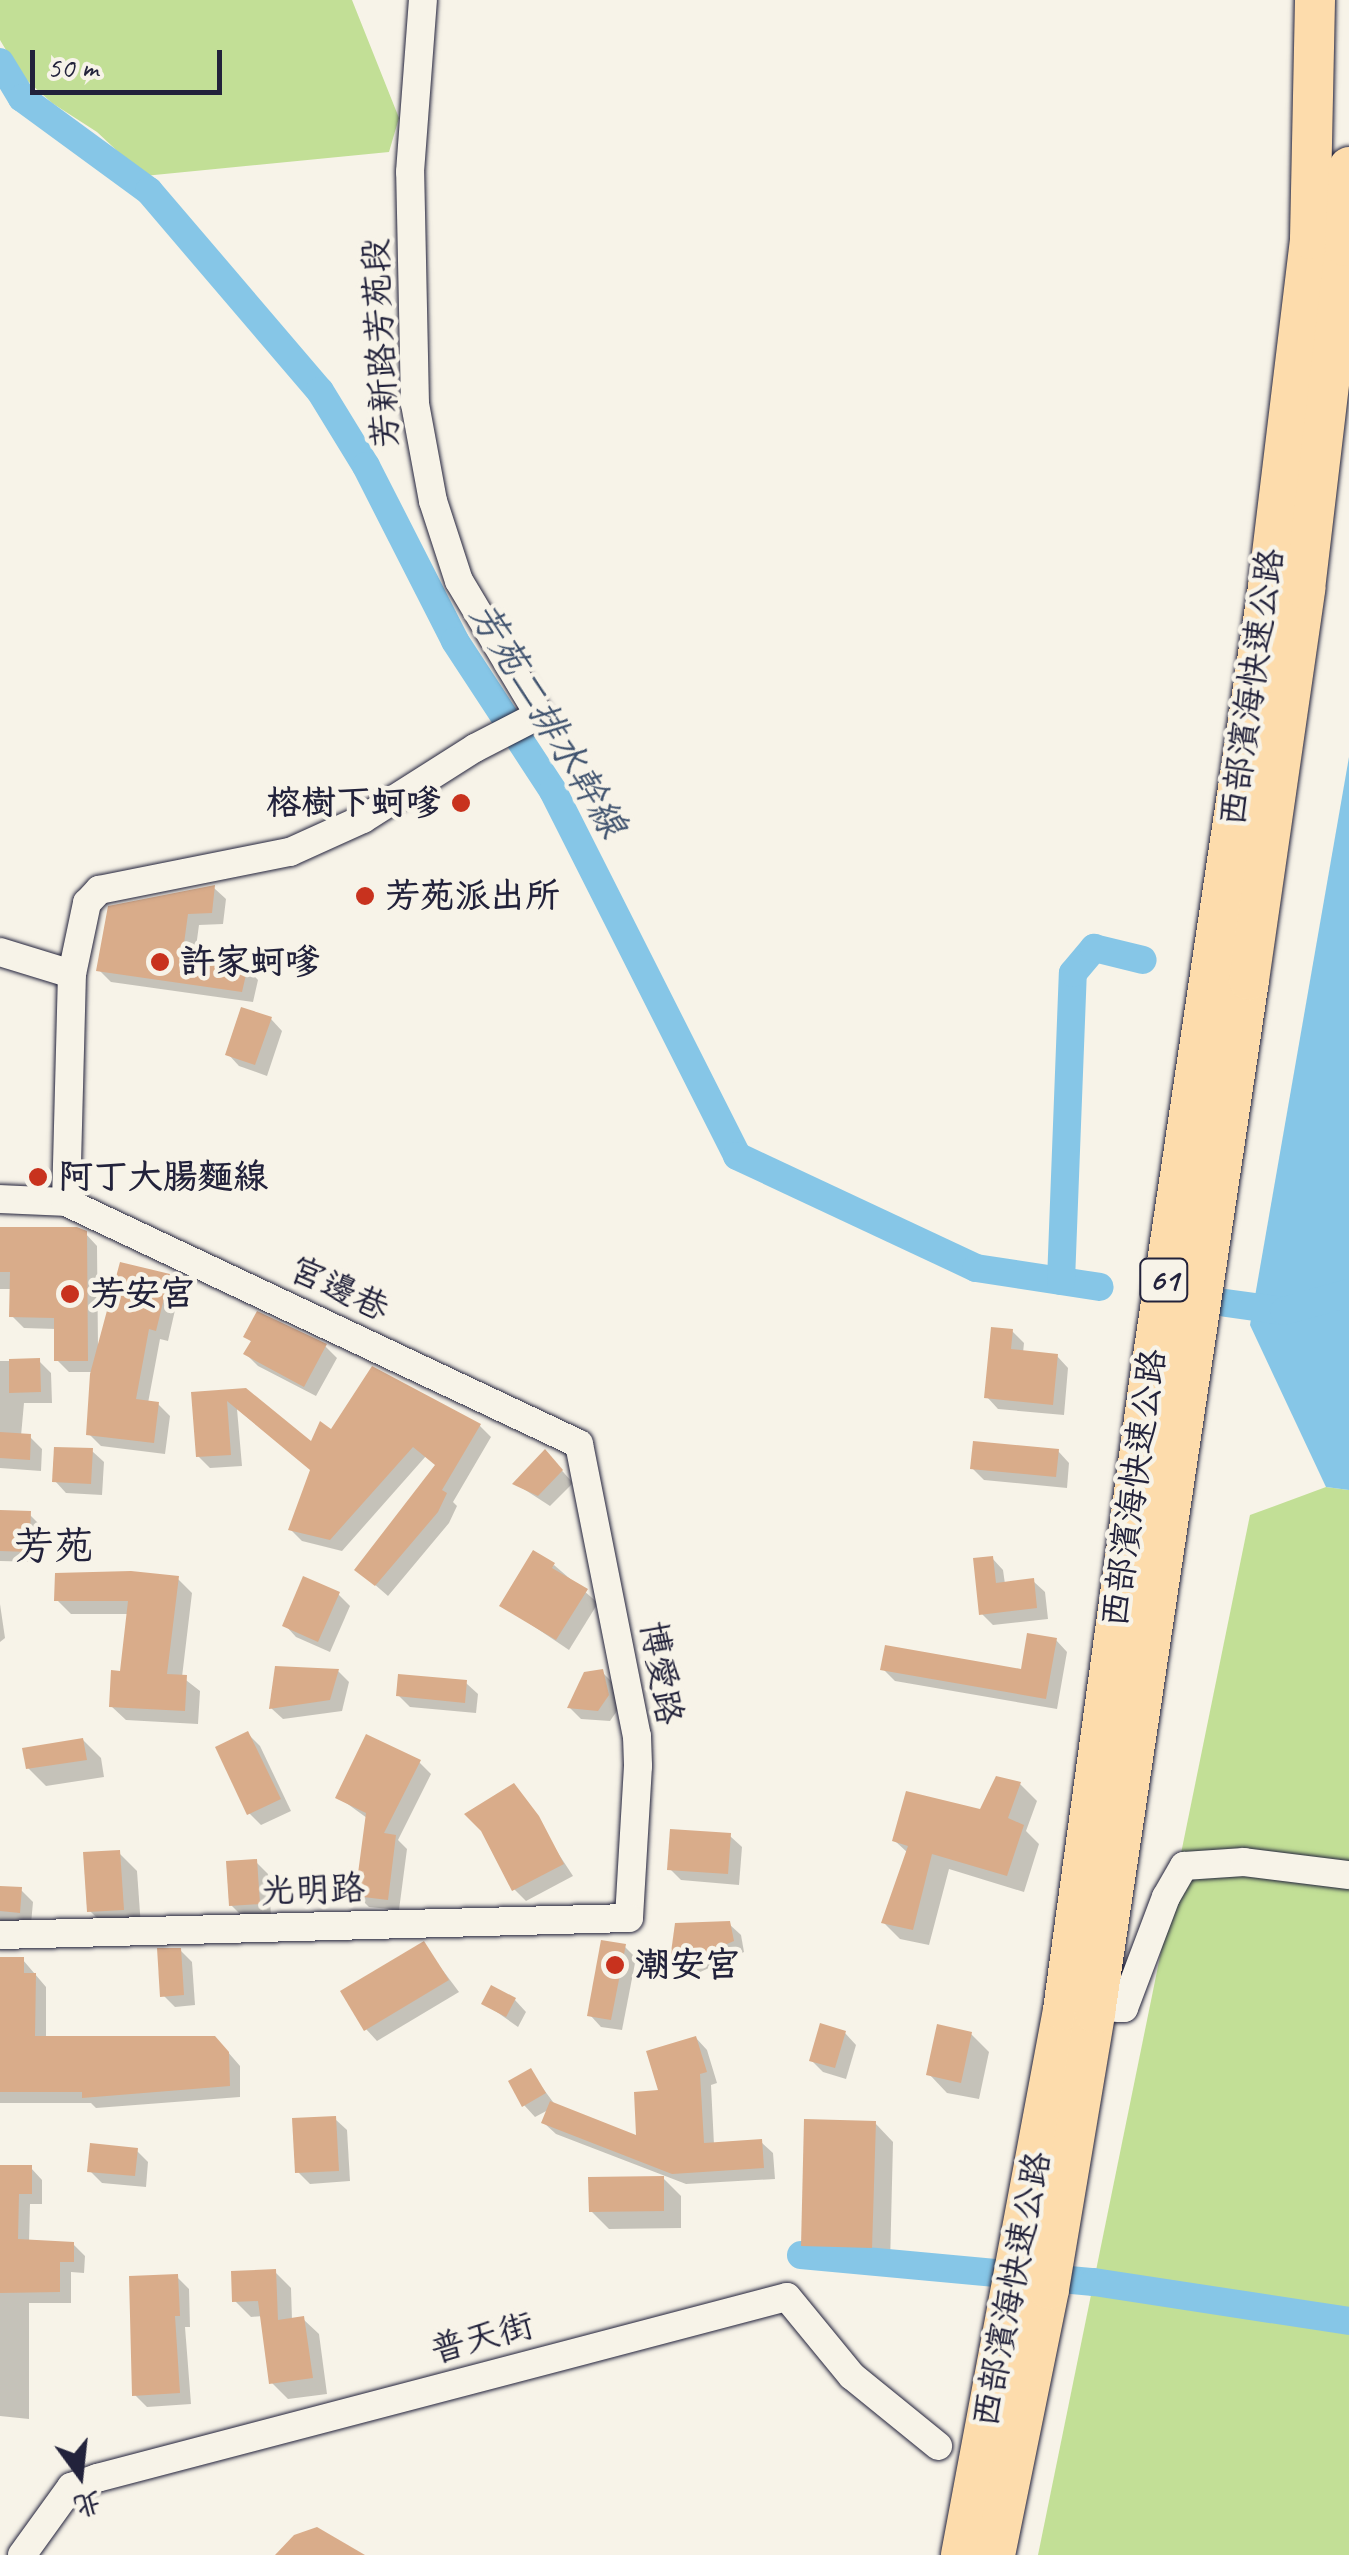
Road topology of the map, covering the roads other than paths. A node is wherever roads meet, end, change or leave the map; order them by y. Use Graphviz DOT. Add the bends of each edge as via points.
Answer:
graph roads {
  1 [pos="423,0"];
  2 [pos="1315,0"];
  3 [pos="1349,167"];
  4 [pos="0,952"];
  5 [pos="72,974"];
  6 [pos="0,1198"];
  7 [pos="66,1202"];
  8 [pos="579,1444"];
  9 [pos="1349,1876"];
  10 [pos="629,1918"];
  11 [pos="0,1935"];
  12 [pos="1117,2008"];
  13 [pos="938,2446"];
  14 [pos="22,2555"];
  15 [pos="961,2555"];
  16 [pos="995,2555"];
  1 -- 5 [label="street, 芳新路芳苑段" via="410,172 415,404 433,501 460,581 540,715 363,819 290,852 99,890 86,903"];
  2 -- 15 [label="highway, 西部濱海快速公路 / 61" via="1310,239 1268,587 1063,2010"];
  3 -- 16 [label="highway, 西部濱海快速公路 / 61" via="1305,589 1249,980 1095,2013 1050,2289"];
  4 -- 5 [label="street"];
  5 -- 7 [label="street"];
  6 -- 7 [label="street"];
  7 -- 8 [label="street, 宮邊巷"];
  8 -- 10 [label="street, 博愛路" via="637,1736"];
  9 -- 12 [label="street" via="1244,1862 1184,1866 1124,2008"];
  10 -- 11 [label="street, 光明路"];
  13 -- 14 [label="street, 普天街" via="852,2376 787,2297 97,2478 71,2487"];
}
